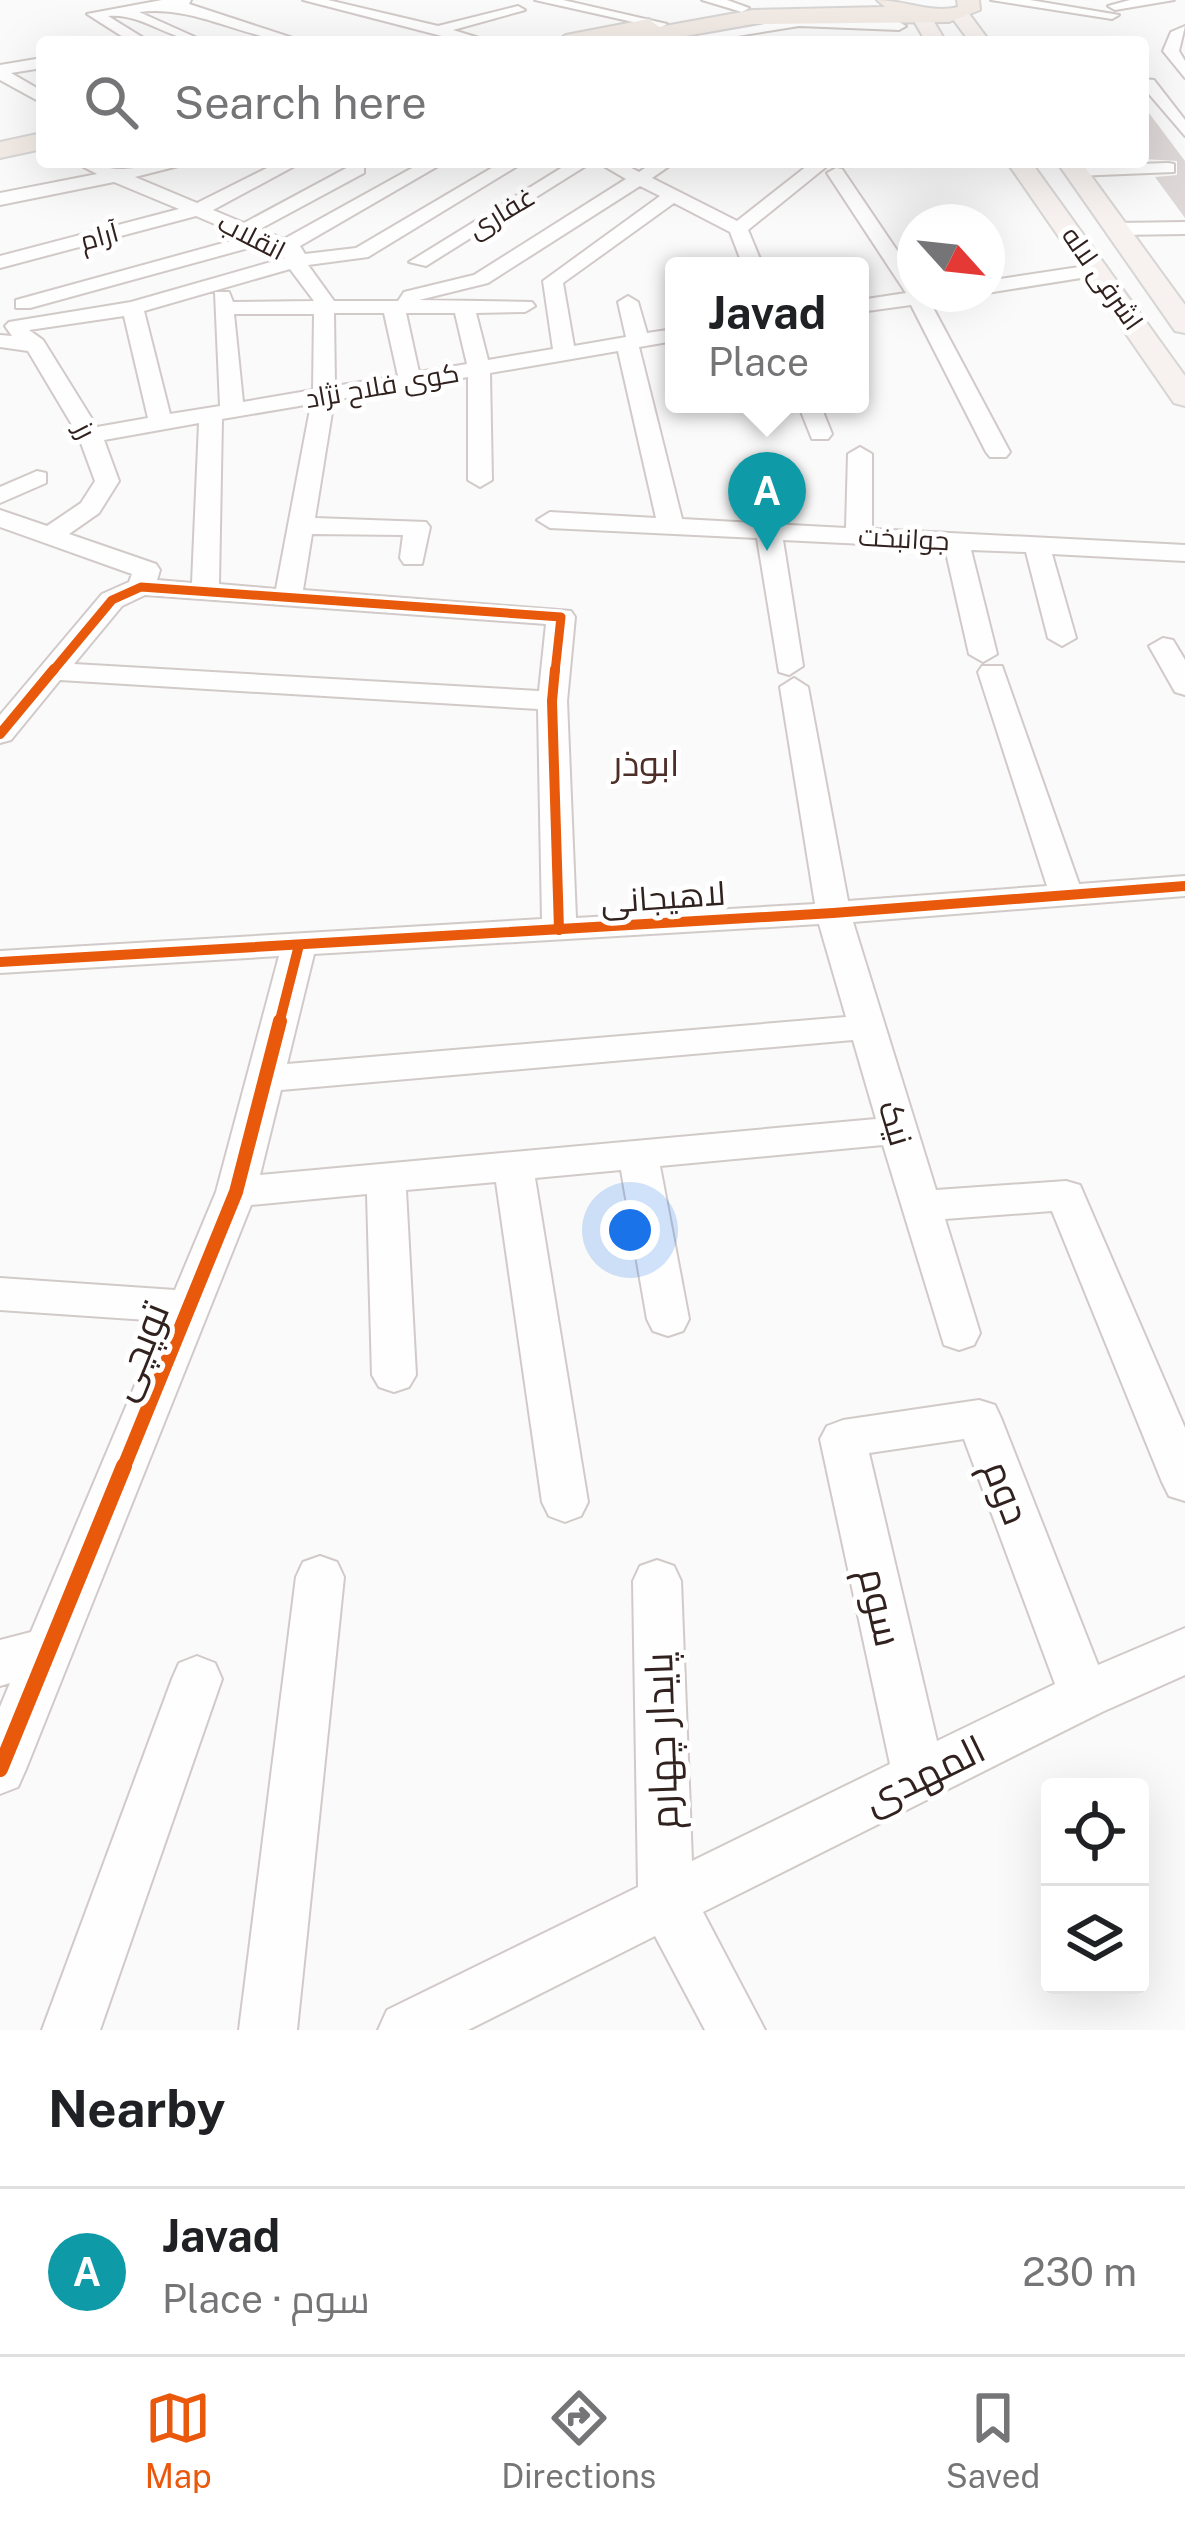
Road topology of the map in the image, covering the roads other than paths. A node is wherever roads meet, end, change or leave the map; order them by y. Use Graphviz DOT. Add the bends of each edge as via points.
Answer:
graph roads {
  1 [pos="103,0"];
  2 [pos="310,0"];
  3 [pos="710,0"];
  4 [pos="781,0"];
  5 [pos="888,0"];
  6 [pos="998,0"];
  7 [pos="1042,0"];
  8 [pos="1167,0"];
  9 [pos="550,1"];
  10 [pos="179,2"];
  11 [pos="393,4"];
  12 [pos="1024,4"];
  13 [pos="742,8"];
  14 [pos="965,8"];
  15 [pos="1113,9"];
  16 [pos="122,10"];
  17 [pos="518,10"];
  18 [pos="359,12"];
  19 [pos="914,17"];
  20 [pos="846,23"];
  21 [pos="769,26"];
  22 [pos="1087,27"];
  23 [pos="435,30"];
  24 [pos="1185,30"];
  25 [pos="666,33"];
  26 [pos="132,36"];
  27 [pos="184,36"];
  28 [pos="279,36"];
  29 [pos="460,36"];
  30 [pos="633,36"];
  31 [pos="648,36"];
  32 [pos="748,36"];
  33 [pos="821,36"];
  34 [pos="881,36"];
  35 [pos="931,36"];
  36 [pos="977,36"];
  37 [pos="36,64"];
  38 [pos="0,71"];
  39 [pos="1185,73"];
  40 [pos="1149,82"];
  41 [pos="1185,82"];
  42 [pos="1149,86"];
  43 [pos="36,94"];
  44 [pos="1185,131"];
  45 [pos="36,143"];
  46 [pos="1150,144"];
  47 [pos="0,150"];
  48 [pos="36,153"];
  49 [pos="0,160"];
  50 [pos="97,168"];
  51 [pos="155,168"];
  52 [pos="281,168"];
  53 [pos="352,168"];
  54 [pos="426,168"];
  55 [pos="504,168"];
  56 [pos="573,168"];
  57 [pos="618,168"];
  58 [pos="656,168"];
  59 [pos="830,168"];
  60 [pos="1023,168"];
  61 [pos="1073,168"];
  62 [pos="1149,168"];
  63 [pos="1168,168"];
  64 [pos="358,169"];
  65 [pos="116,176"];
  66 [pos="408,178"];
  67 [pos="638,178"];
  68 [pos="1181,185"];
  69 [pos="672,196"];
  70 [pos="0,199"];
  71 [pos="198,210"];
  72 [pos="1185,228"];
  73 [pos="738,229"];
  74 [pos="1117,229"];
  75 [pos="272,244"];
  76 [pos="750,257"];
  77 [pos="897,260"];
  78 [pos="0,262"];
  79 [pos="419,262"];
  80 [pos="1099,270"];
  81 [pos="1005,284"];
  82 [pos="628,302"];
  83 [pos="23,304"];
  84 [pos="464,306"];
  85 [pos="525,306"];
  86 [pos="399,307"];
  87 [pos="134,308"];
  88 [pos="323,308"];
  89 [pos="931,312"];
  90 [pos="1185,325"];
  91 [pos="665,337"];
  92 [pos="12,339"];
  93 [pos="633,342"];
  94 [pos="565,354"];
  95 [pos="478,368"];
  96 [pos="410,380"];
  97 [pos="324,395"];
  98 [pos="1185,397"];
  99 [pos="222,412"];
  100 [pos="812,413"];
  101 [pos="161,423"];
  102 [pos="820,434"];
  103 [pos="91,435"];
  104 [pos="998,452"];
  105 [pos="860,454"];
  106 [pos="37,478"];
  107 [pos="480,480"];
  108 [pos="0,496"];
  109 [pos="0,518"];
  110 [pos="550,520"];
  111 [pos="301,526"];
  112 [pos="671,526"];
  113 [pos="769,531"];
  114 [pos="50,535"];
  115 [pos="859,536"];
  116 [pos="956,541"];
  117 [pos="1037,545"];
  118 [pos="1185,553"];
  119 [pos="413,558"];
  120 [pos="141,587"];
  121 [pos="205,592"];
  122 [pos="288,598"];
  123 [pos="1062,638"];
  124 [pos="1163,646"];
  125 [pos="52,671"];
  126 [pos="1185,686"];
  127 [pos="552,701"];
  128 [pos="4,726"];
  129 [pos="1185,886"];
  130 [pos="1066,895"];
  131 [pos="833,913"];
  132 [pos="559,930"];
  133 [pos="299,944"];
  134 [pos="0,962"];
  135 [pos="868,1027"];
  136 [pos="268,1078"];
  137 [pos="898,1130"];
  138 [pos="638,1154"];
  139 [pos="513,1166"];
  140 [pos="386,1178"];
  141 [pos="236,1192"];
  142 [pos="921,1206"];
  143 [pos="0,1294"];
  144 [pos="188,1307"];
  145 [pos="668,1319"];
  146 [pos="959,1333"];
  147 [pos="394,1375"];
  148 [pos="843,1439"];
  149 [pos="1185,1482"];
  150 [pos="565,1502"];
  151 [pos="320,1577"];
  152 [pos="657,1581"];
  153 [pos="50,1650"];
  154 [pos="1185,1652"];
  155 [pos="0,1663"];
  156 [pos="197,1679"];
  157 [pos="1084,1695"];
  158 [pos="0,1769"];
  159 [pos="920,1776"];
  160 [pos="666,1901"];
  161 [pos="71,2030"];
  162 [pos="268,2030"];
  163 [pos="406,2030"];
  164 [pos="736,2030"];
  1 -- 16 [label="street"];
  2 -- 18 [label="street"];
  3 -- 13 [label="street"];
  4 -- 13 [label="highway"];
  5 -- 19 [label="highway"];
  6 -- 12 [label="street"];
  7 -- 12 [label="street"];
  8 -- 15 [label="street"];
  9 -- 25 [label="street"];
  10 -- 16 [label="street"];
  10 -- 28 [label="street"];
  11 -- 18 [label="street"];
  12 -- 14 [label="street"];
  12 -- 15 [label="street"];
  13 -- 25 [label="highway"];
  14 -- 19 [label="highway"];
  14 -- 36 [label="main road"];
  15 -- 22 [label="street"];
  16 -- 26 [label="street" via="94,14"];
  16 -- 27 [label="street"];
  17 -- 23 [label="street"];
  18 -- 23 [label="street"];
  19 -- 20 [label="street"];
  19 -- 31 [label="highway" via="753,17"];
  19 -- 34 [label="street"];
  19 -- 35 [label="main road"];
  20 -- 21 [label="street"];
  20 -- 33 [label="street"];
  21 -- 25 [label="street"];
  21 -- 32 [label="street"];
  23 -- 29 [label="street"];
  24 -- 39 [label="street" via="1171,51"];
  25 -- 30 [label="highway"];
  37 -- 38 [label="street"];
  38 -- 43 [label="street"];
  40 -- 41 [label="street"];
  42 -- 44 [label="street"];
  45 -- 47 [label="highway"];
  46 -- 63 [label="street"];
  48 -- 49 [label="highway"];
  50 -- 65 [label="street, انقلاب"];
  51 -- 65 [label="street"];
  52 -- 71 [label="street, آرام"];
  53 -- 64 [label="street"];
  54 -- 66 [label="street"];
  55 -- 75 [label="street" via="361,254"];
  56 -- 79 [label="street, غفاری"];
  57 -- 67 [label="street"];
  58 -- 67 [label="street"];
  59 -- 73 [label="street"];
  59 -- 77 [label="street"];
  60 -- 80 [label="main road, اشرفی لاله"];
  61 -- 74 [label="main road, اشرفی لاله"];
  62 -- 63 [label="street"];
  63 -- 68 [label="street"];
  64 -- 66 [label="street"];
  64 -- 75 [label="street"];
  65 -- 70 [label="street"];
  65 -- 71 [label="street, انقلاب"];
  66 -- 75 [label="street"];
  67 -- 69 [label="street"];
  67 -- 86 [label="street" via="481,279 411,296"];
  69 -- 73 [label="street"];
  69 -- 94 [label="street" via="554,281"];
  71 -- 75 [label="street, انقلاب"];
  71 -- 78 [label="street, آرام"];
  72 -- 74 [label="street"];
  73 -- 76 [label="street"];
  74 -- 90 [label="main road, اشرفی لاله"];
  75 -- 83 [label="street"];
  75 -- 87 [label="street"];
  75 -- 88 [label="street, انقلاب" via="324,298"];
  80 -- 81 [label="street"];
  80 -- 98 [label="main road, اشرفی لاله"];
  82 -- 93 [label="street"];
  84 -- 85 [label="street"];
  84 -- 86 [label="street"];
  84 -- 95 [label="street"];
  86 -- 88 [label="street"];
  86 -- 96 [label="street"];
  87 -- 92 [label="street" via="16,326"];
  87 -- 101 [label="street"];
  88 -- 97 [label="street"];
  88 -- 99 [label="street" via="223,302"];
  89 -- 104 [label="street"];
  91 -- 93 [label="street, کوی فلاح نژاد"];
  92 -- 103 [label="street, رز" via="35,345"];
  93 -- 94 [label="street, کوی فلاح نژاد"];
  93 -- 112 [label="street"];
  94 -- 95 [label="street, کوی فلاح نژاد"];
  95 -- 96 [label="street, کوی فلاح نژاد"];
  95 -- 107 [label="street"];
  96 -- 97 [label="street, کوی فلاح نژاد"];
  97 -- 99 [label="street, کوی فلاح نژاد"];
  97 -- 111 [label="street"];
  99 -- 101 [label="street, کوی فلاح نژاد"];
  99 -- 121 [label="street"];
  100 -- 102 [label="street"];
  101 -- 103 [label="street, کوی فلاح نژاد"];
  103 -- 114 [label="street, رز" via="106,481 90,508"];
  105 -- 115 [label="street"];
  106 -- 108 [label="street"];
  109 -- 114 [label="street"];
  110 -- 112 [label="street, جوانبخت"];
  111 -- 119 [label="street" via="416,527"];
  111 -- 122 [label="street"];
  112 -- 113 [label="street, جوانبخت"];
  113 -- 115 [label="street, جوانبخت"];
  113 -- 131 [label="street"];
  114 -- 120 [label="street" via="147,570"];
  115 -- 116 [label="street, جوانبخت"];
  116 -- 117 [label="street, جوانبخت"];
  116 -- 130 [label="street"];
  117 -- 118 [label="street, جوانبخت"];
  117 -- 123 [label="street"];
  120 -- 121 [label="street"];
  120 -- 125 [label="street" via="112,600"];
  121 -- 122 [label="street"];
  122 -- 127 [label="street" via="561,617"];
  124 -- 126 [label="street"];
  125 -- 127 [label="street"];
  125 -- 128 [label="street"];
  127 -- 132 [label="street"];
  129 -- 130 [label="street, لاهیجانی"];
  130 -- 131 [label="street, لاهیجانی"];
  131 -- 132 [label="street, لاهیجانی"];
  131 -- 135 [label="street, نیک"];
  132 -- 133 [label="street, لاهیجانی"];
  133 -- 134 [label="street, لاهیجانی"];
  133 -- 136 [label="street, توپچی"];
  135 -- 136 [label="street"];
  135 -- 137 [label="street, نیک"];
  136 -- 141 [label="street, توپچی"];
  137 -- 138 [label="street"];
  137 -- 142 [label="street, نیک"];
  138 -- 139 [label="street"];
  138 -- 145 [label="street"];
  139 -- 140 [label="street"];
  139 -- 150 [label="street"];
  140 -- 141 [label="street"];
  140 -- 147 [label="street"];
  141 -- 144 [label="street, توپچی"];
  142 -- 146 [label="street, نیک"];
  142 -- 149 [label="street" via="1066,1195"];
  143 -- 144 [label="street"];
  144 -- 153 [label="street, توپچی"];
  148 -- 157 [label="street, دوم" via="980,1418"];
  148 -- 159 [label="street, سوم"];
  151 -- 162 [label="street"];
  152 -- 160 [label="street, پایدار چهارم"];
  153 -- 155 [label="street"];
  153 -- 158 [label="street, توپچی"];
  154 -- 157 [label="street, المهدی"];
  156 -- 161 [label="street"];
  157 -- 159 [label="street, المهدی"];
  159 -- 160 [label="street, المهدی"];
  160 -- 163 [label="street, المهدی"];
  160 -- 164 [label="street"];
}
